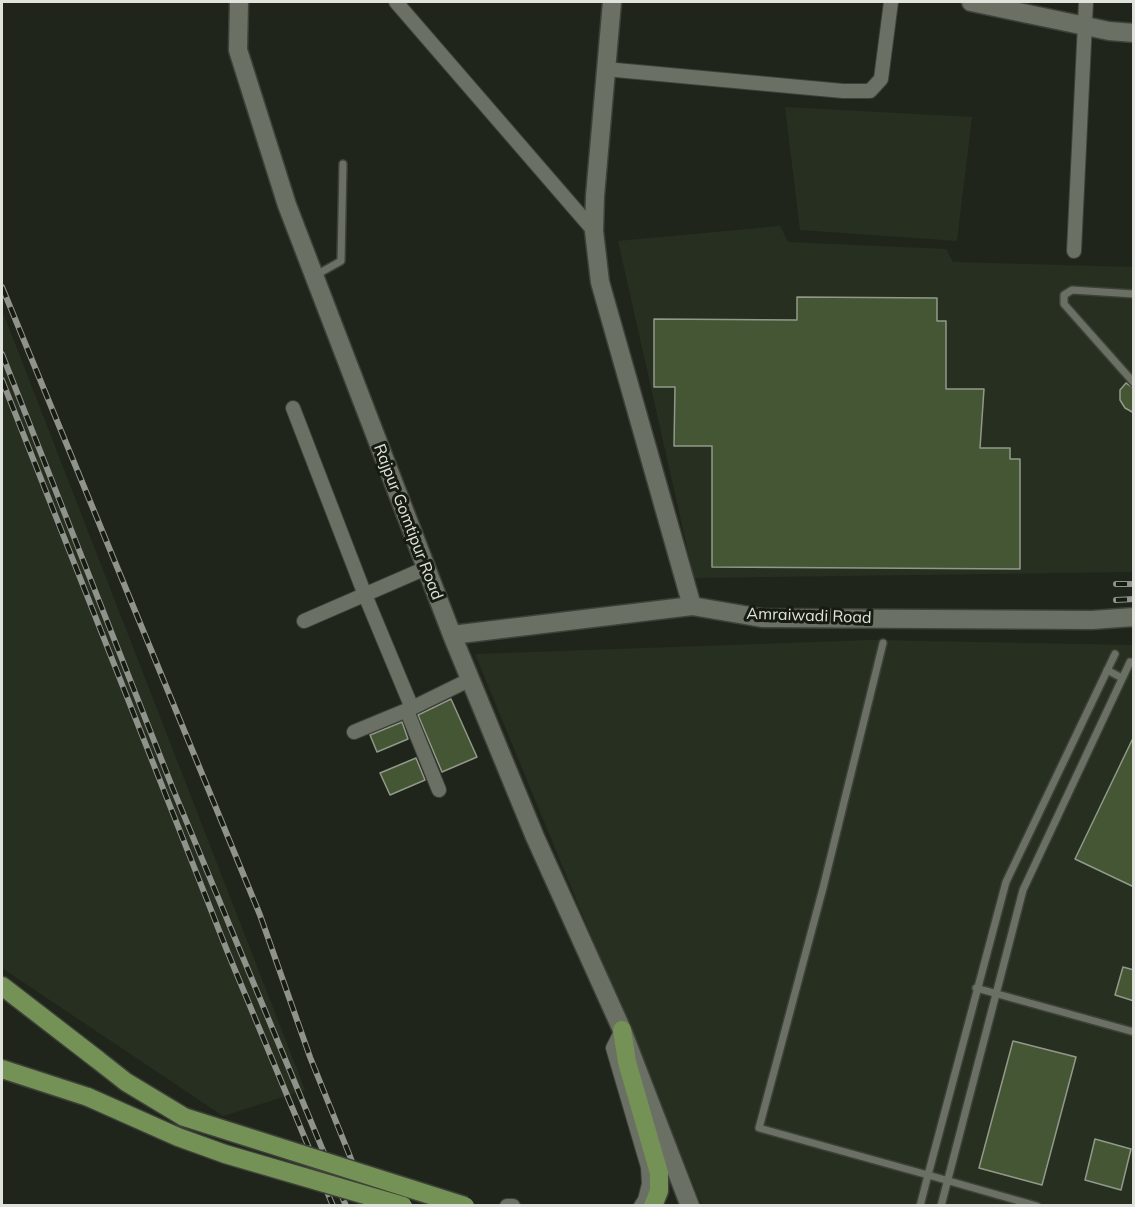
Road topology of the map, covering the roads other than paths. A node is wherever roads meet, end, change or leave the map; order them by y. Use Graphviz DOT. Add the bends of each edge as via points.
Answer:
graph roads {
  1 [pos="239,2"];
  2 [pos="396,2"];
  3 [pos="612,2"];
  4 [pos="891,2"];
  5 [pos="971,2"];
  6 [pos="1086,2"];
  7 [pos="1027,7"];
  8 [pos="1085,26"];
  9 [pos="1134,33"];
  10 [pos="605,69"];
  11 [pos="343,164"];
  12 [pos="594,231"];
  13 [pos="1074,251"];
  14 [pos="314,276"];
  15 [pos="1134,294"];
  16 [pos="1134,382"];
  17 [pos="293,408"];
  18 [pos="426,568"];
  19 [pos="365,595"];
  20 [pos="692,606"];
  21 [pos="1134,617"];
  22 [pos="304,621"];
  23 [pos="452,635"];
  24 [pos="883,643"];
  25 [pos="1114,654"];
  26 [pos="1130,662"];
  27 [pos="1107,670"];
  28 [pos="1122,678"];
  29 [pos="470,680"];
  30 [pos="409,709"];
  31 [pos="354,732"];
  32 [pos="440,790"];
  33 [pos="2,986"];
  34 [pos="976,988"];
  35 [pos="995,993"];
  36 [pos="622,1030"];
  37 [pos="1134,1032"];
  38 [pos="2,1069"];
  39 [pos="928,1175"];
  40 [pos="948,1180"];
  41 [pos="404,1206"];
  42 [pos="465,1206"];
  43 [pos="507,1206"];
  44 [pos="513,1206"];
  45 [pos="641,1206"];
  46 [pos="653,1206"];
  47 [pos="690,1206"];
  48 [pos="920,1206"];
  49 [pos="941,1206"];
  50 [pos="1037,1206"];
  1 -- 14 [label="main road, Rajpur Gomtipur Road" via="238,50"];
  2 -- 12 [label="street"];
  3 -- 10 [label="main road"];
  4 -- 10 [label="street" via="881,80 870,92"];
  5 -- 7 [label="main road"];
  6 -- 8 [label="street"];
  7 -- 8 [label="main road"];
  8 -- 9 [label="main road"];
  8 -- 13 [label="street"];
  10 -- 12 [label="main road"];
  11 -- 14 [label="lane" via="341,261"];
  12 -- 20 [label="main road" via="600,282"];
  14 -- 18 [label="main road, Rajpur Gomtipur Road"];
  15 -- 16 [label="lane" via="1072,291 1064,295 1064,304"];
  17 -- 19 [label="street"];
  18 -- 19 [label="street"];
  18 -- 23 [label="main road, Rajpur Gomtipur Road"];
  19 -- 22 [label="street"];
  19 -- 30 [label="street"];
  20 -- 21 [label="main road, Amraiwadi Road" via="762,618"];
  20 -- 23 [label="main road, Amraiwadi Road"];
  23 -- 29 [label="main road, Rajpur Gomtipur Road"];
  24 -- 39 [label="lane" via="759,1128"];
  25 -- 27 [label="lane"];
  26 -- 28 [label="lane"];
  27 -- 28 [label="lane"];
  27 -- 34 [label="lane" via="1006,882"];
  28 -- 35 [label="lane" via="1023,890"];
  29 -- 30 [label="street"];
  29 -- 36 [label="main road, Rajpur Gomtipur Road" via="534,837"];
  30 -- 31 [label="street"];
  30 -- 32 [label="street"];
  33 -- 42 [label="main road, bridge" via="126,1082 184,1118"];
  34 -- 35 [label="lane"];
  34 -- 39 [label="lane"];
  35 -- 37 [label="lane"];
  35 -- 40 [label="lane"];
  36 -- 45 [label="street" via="613,1048 648,1167 649,1184"];
  36 -- 46 [label="main road" via="627,1062 659,1173 659,1191"];
  36 -- 47 [label="main road, Rajpur Gomtipur Road"];
  38 -- 41 [label="main road, bridge" via="88,1097 225,1154"];
  39 -- 40 [label="lane"];
  39 -- 48 [label="lane"];
  40 -- 49 [label="lane"];
  40 -- 50 [label="lane"];
  43 -- 44 [label="street"];
}
